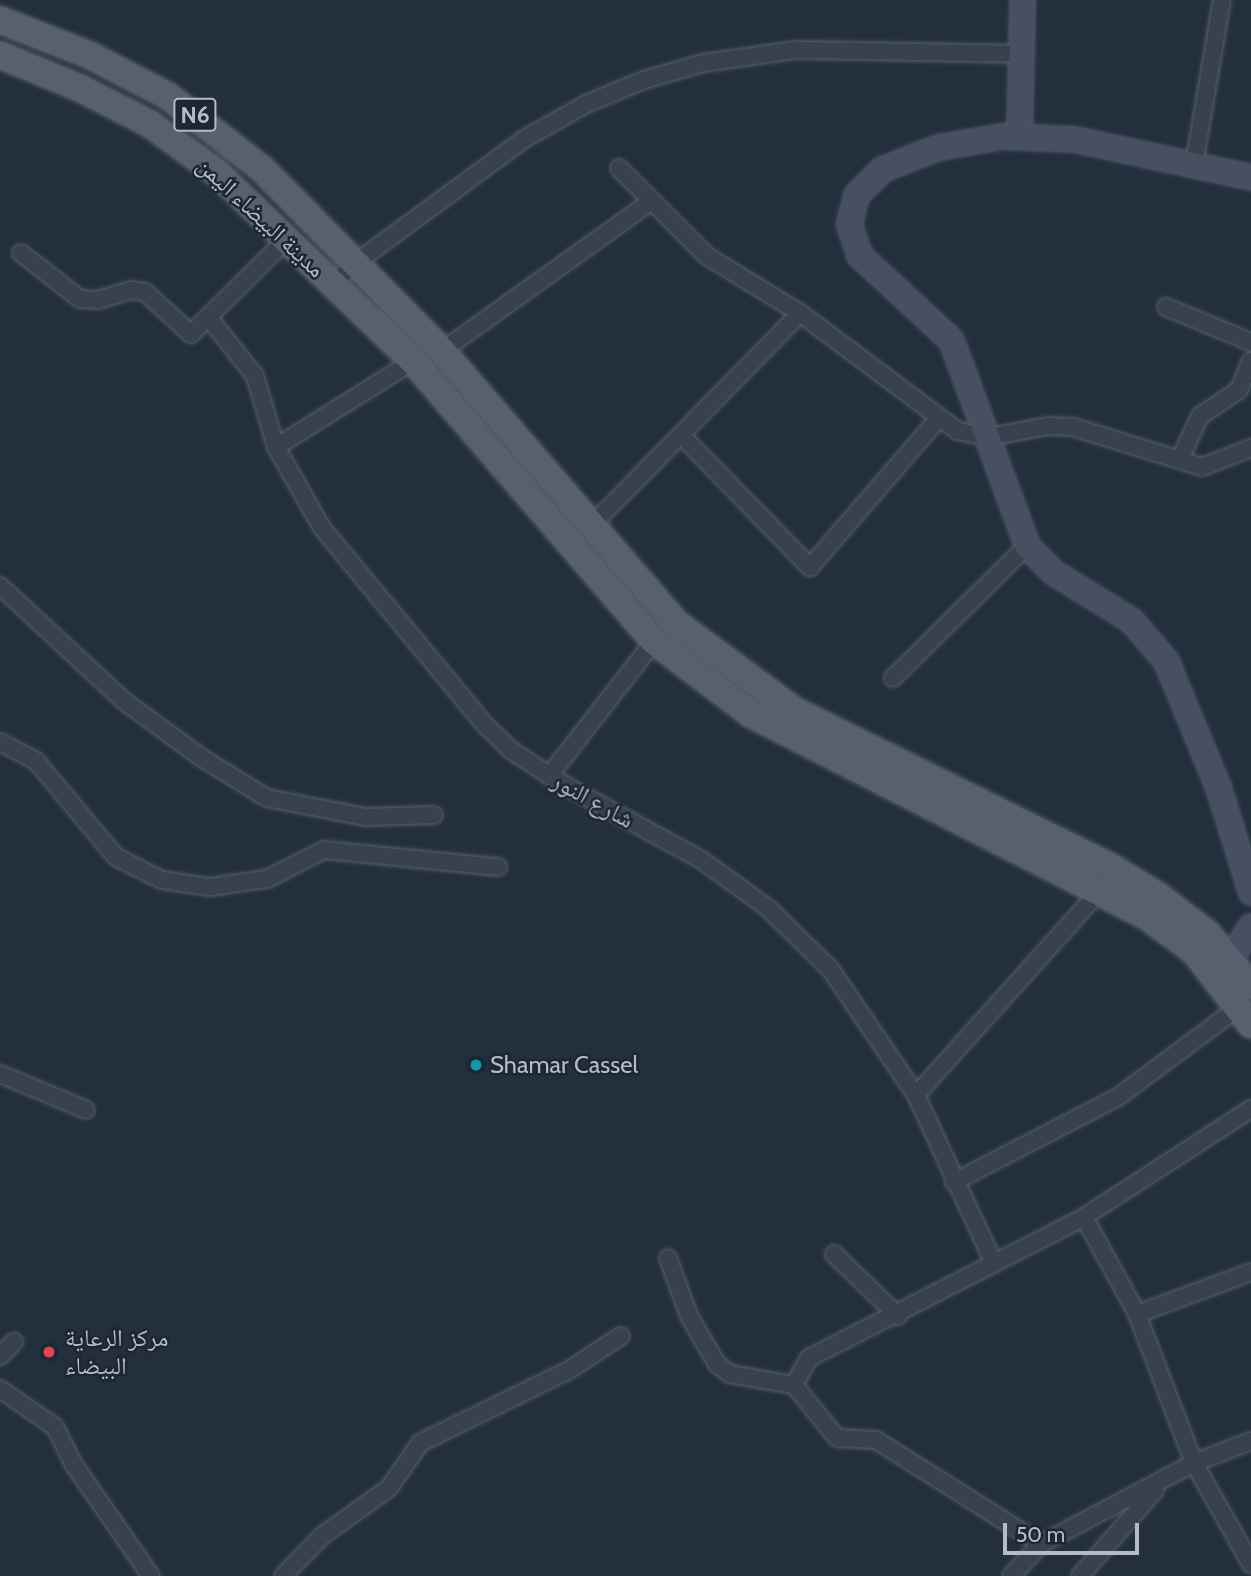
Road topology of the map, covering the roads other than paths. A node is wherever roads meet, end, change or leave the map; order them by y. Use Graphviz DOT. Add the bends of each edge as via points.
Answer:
graph roads {
  1 [pos="1022,0"];
  2 [pos="1222,0"];
  3 [pos="0,20"];
  4 [pos="1022,54"];
  5 [pos="0,55"];
  6 [pos="1019,135"];
  7 [pos="1194,165"];
  8 [pos="619,168"];
  9 [pos="1251,177"];
  10 [pos="650,202"];
  11 [pos="285,241"];
  12 [pos="21,253"];
  13 [pos="354,264"];
  14 [pos="334,284"];
  15 [pos="1166,307"];
  16 [pos="800,313"];
  17 [pos="209,318"];
  18 [pos="1251,342"];
  19 [pos="442,351"];
  20 [pos="413,361"];
  21 [pos="1251,361"];
  22 [pos="938,418"];
  23 [pos="681,435"];
  24 [pos="989,437"];
  25 [pos="276,447"];
  26 [pos="1251,448"];
  27 [pos="1180,458"];
  28 [pos="593,524"];
  29 [pos="1027,546"];
  30 [pos="0,586"];
  31 [pos="654,641"];
  32 [pos="893,678"];
  33 [pos="0,742"];
  34 [pos="549,776"];
  35 [pos="434,815"];
  36 [pos="498,867"];
  37 [pos="1100,891"];
  38 [pos="1251,892"];
  39 [pos="1251,926"];
  40 [pos="1230,959"];
  41 [pos="1247,1006"];
  42 [pos="0,1074"];
  43 [pos="916,1095"];
  44 [pos="1251,1109"];
  45 [pos="86,1110"];
  46 [pos="954,1182"];
  47 [pos="1084,1217"];
  48 [pos="834,1254"];
  49 [pos="668,1258"];
  50 [pos="994,1263"];
  51 [pos="1251,1272"];
  52 [pos="1137,1314"];
  53 [pos="898,1316"];
  54 [pos="621,1336"];
  55 [pos="14,1342"];
  56 [pos="0,1356"];
  57 [pos="794,1385"];
  58 [pos="0,1389"];
  59 [pos="1251,1441"];
  60 [pos="1194,1463"];
  61 [pos="1172,1474"];
  62 [pos="1041,1544"];
  63 [pos="1251,1564"];
  64 [pos="151,1576"];
  65 [pos="283,1576"];
  66 [pos="1011,1576"];
  67 [pos="1080,1576"];
  1 -- 4 [label="main road"];
  2 -- 7 [label="street"];
  3 -- 13 [label="main road, مدينة البيضاء اليمن / N6" via="89,55 197,116 262,169"];
  4 -- 6 [label="main road"];
  4 -- 13 [label="street" via="796,50 673,71 615,92 541,129"];
  5 -- 11 [label="main road, مدينة البيضاء اليمن / N6" via="80,88 169,136 216,172"];
  6 -- 7 [label="main road" via="1073,139"];
  6 -- 24 [label="main road" via="938,147 882,169 856,195 849,224 859,255 951,340"];
  7 -- 9 [label="main road"];
  8 -- 10 [label="street"];
  10 -- 16 [label="street" via="707,256"];
  10 -- 19 [label="street"];
  11 -- 14 [label="main road, مدينة البيضاء اليمن / N6"];
  11 -- 17 [label="street"];
  12 -- 17 [label="street" via="80,299 98,300 138,289 191,334"];
  13 -- 14 [label="street"];
  13 -- 19 [label="main road, مدينة البيضاء اليمن"];
  14 -- 20 [label="main road, مدينة البيضاء اليمن"];
  15 -- 18 [label="street"];
  16 -- 22 [label="street"];
  16 -- 23 [label="street"];
  17 -- 25 [label="street, شارع النور" via="255,376"];
  19 -- 28 [label="main road, مدينة البيضاء اليمن"];
  20 -- 25 [label="street"];
  20 -- 31 [label="main road, مدينة البيضاء اليمن"];
  21 -- 27 [label="street" via="1240,390 1200,416"];
  22 -- 23 [label="street" via="810,567"];
  22 -- 24 [label="street" via="958,432"];
  23 -- 28 [label="street"];
  24 -- 27 [label="street" via="1059,425"];
  24 -- 29 [label="main road"];
  25 -- 34 [label="street, شارع النور" via="322,528 484,724 512,751"];
  26 -- 27 [label="street" via="1202,467"];
  28 -- 40 [label="main road, مدينة البيضاء اليمن" via="676,623 795,711 1111,867 1187,916"];
  29 -- 32 [label="street"];
  29 -- 38 [label="main road" via="1053,572 1131,620 1156,645 1218,787"];
  30 -- 35 [label="street" via="124,701 267,798 366,817"];
  31 -- 34 [label="street"];
  31 -- 37 [label="main road, مدينة البيضاء اليمن" via="751,714"];
  33 -- 36 [label="street" via="36,761 116,857 162,880 210,887 267,879 324,850"];
  34 -- 43 [label="street, شارع النور" via="700,859 768,908 831,970"];
  37 -- 41 [label="main road, مدينة البيضاء اليمن" via="1194,951"];
  37 -- 43 [label="street"];
  39 -- 40 [label="main road"];
  40 -- 41 [label="main road, مدينة البيضاء اليمن"];
  41 -- 46 [label="street" via="1118,1097"];
  42 -- 45 [label="street"];
  43 -- 46 [label="street, شارع النور"];
  44 -- 47 [label="street"];
  46 -- 50 [label="street, شارع النور"];
  47 -- 50 [label="street"];
  47 -- 52 [label="street"];
  48 -- 53 [label="street"];
  49 -- 57 [label="street" via="689,1316 717,1364 730,1374"];
  50 -- 53 [label="street"];
  51 -- 52 [label="street"];
  52 -- 60 [label="street"];
  53 -- 57 [label="street" via="809,1358"];
  54 -- 65 [label="street" via="569,1370 420,1443 389,1488 323,1536"];
  55 -- 56 [label="street"];
  57 -- 62 [label="street" via="837,1438 876,1440"];
  58 -- 64 [label="street" via="55,1427 74,1465"];
  59 -- 60 [label="street"];
  60 -- 61 [label="street"];
  60 -- 63 [label="street"];
  61 -- 62 [label="street"];
  61 -- 67 [label="street" via="1139,1504"];
  62 -- 66 [label="street"];
}
